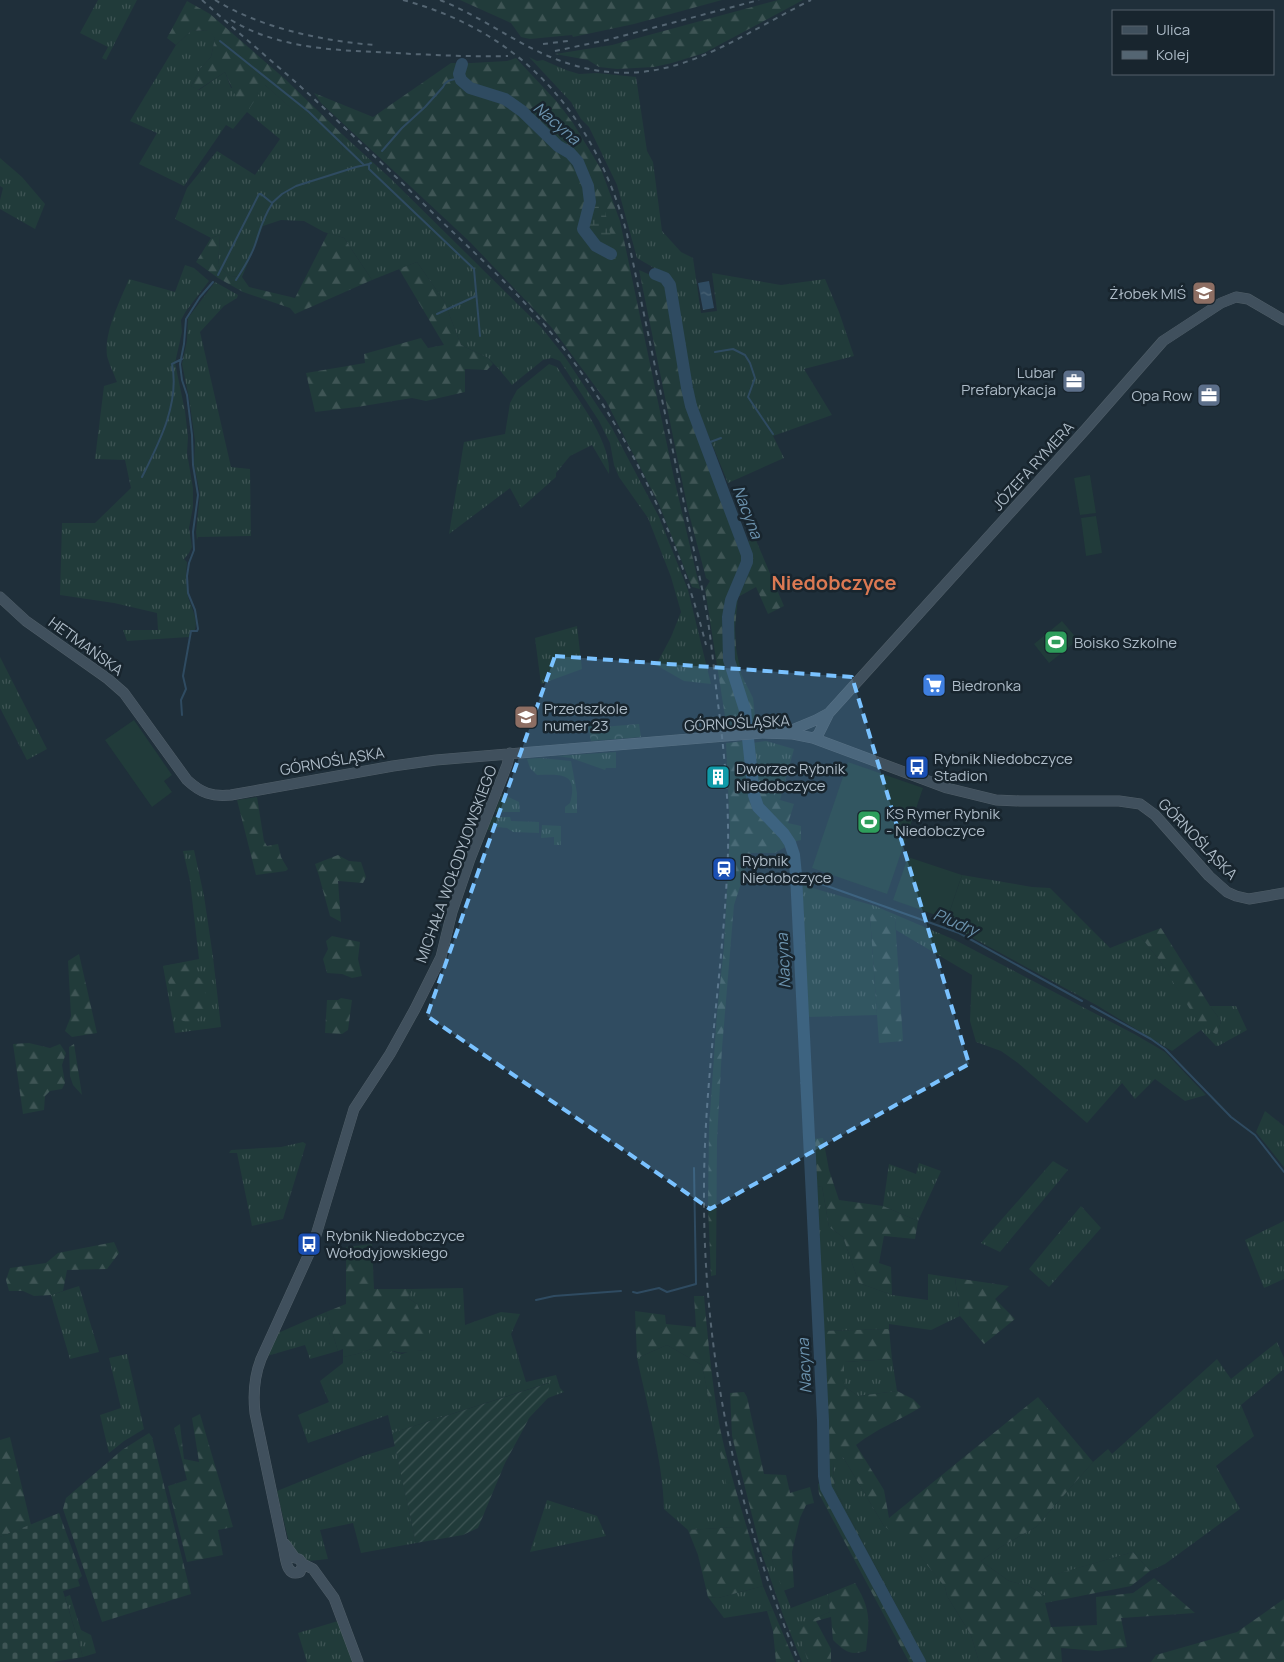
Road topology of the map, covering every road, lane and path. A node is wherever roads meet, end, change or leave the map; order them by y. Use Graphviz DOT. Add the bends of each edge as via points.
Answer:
graph roads {
  1 [pos="1284,320"];
  2 [pos="0,597"];
  3 [pos="823,719"];
  4 [pos="784,733"];
  5 [pos="813,738"];
  6 [pos="833,745"];
  7 [pos="510,753"];
  8 [pos="204,793"];
  9 [pos="1284,893"];
  10 [pos="358,1662"];
  1 -- 3 [label="street, JÓZEFA RYMERA" via="1248,299 1236,297 1221,303 1163,341"];
  2 -- 8 [label="street, HETMAŃSKA" via="26,621 124,694 187,780"];
  3 -- 4 [label="street"];
  3 -- 5 [label="street" via="818,735"];
  3 -- 6 [label="street"];
  4 -- 5 [label="street, GÓRNOŚLĄSKA"];
  4 -- 7 [label="street, GÓRNOŚLĄSKA"];
  5 -- 6 [label="street, GÓRNOŚLĄSKA"];
  6 -- 9 [label="street, GÓRNOŚLĄSKA" via="947,788 996,800 1119,800 1140,804 1155,815 1227,892 1249,899"];
  7 -- 8 [label="street, GÓRNOŚLĄSKA" via="410,763 224,796"];
  7 -- 10 [label="street, MICHAŁA WOŁODYJOWSKIEGO" via="452,912 441,957 390,1054 354,1110 313,1245 257,1370 255,1413 283,1542 296,1565 319,1578 329,1590 337,1603"];
}
